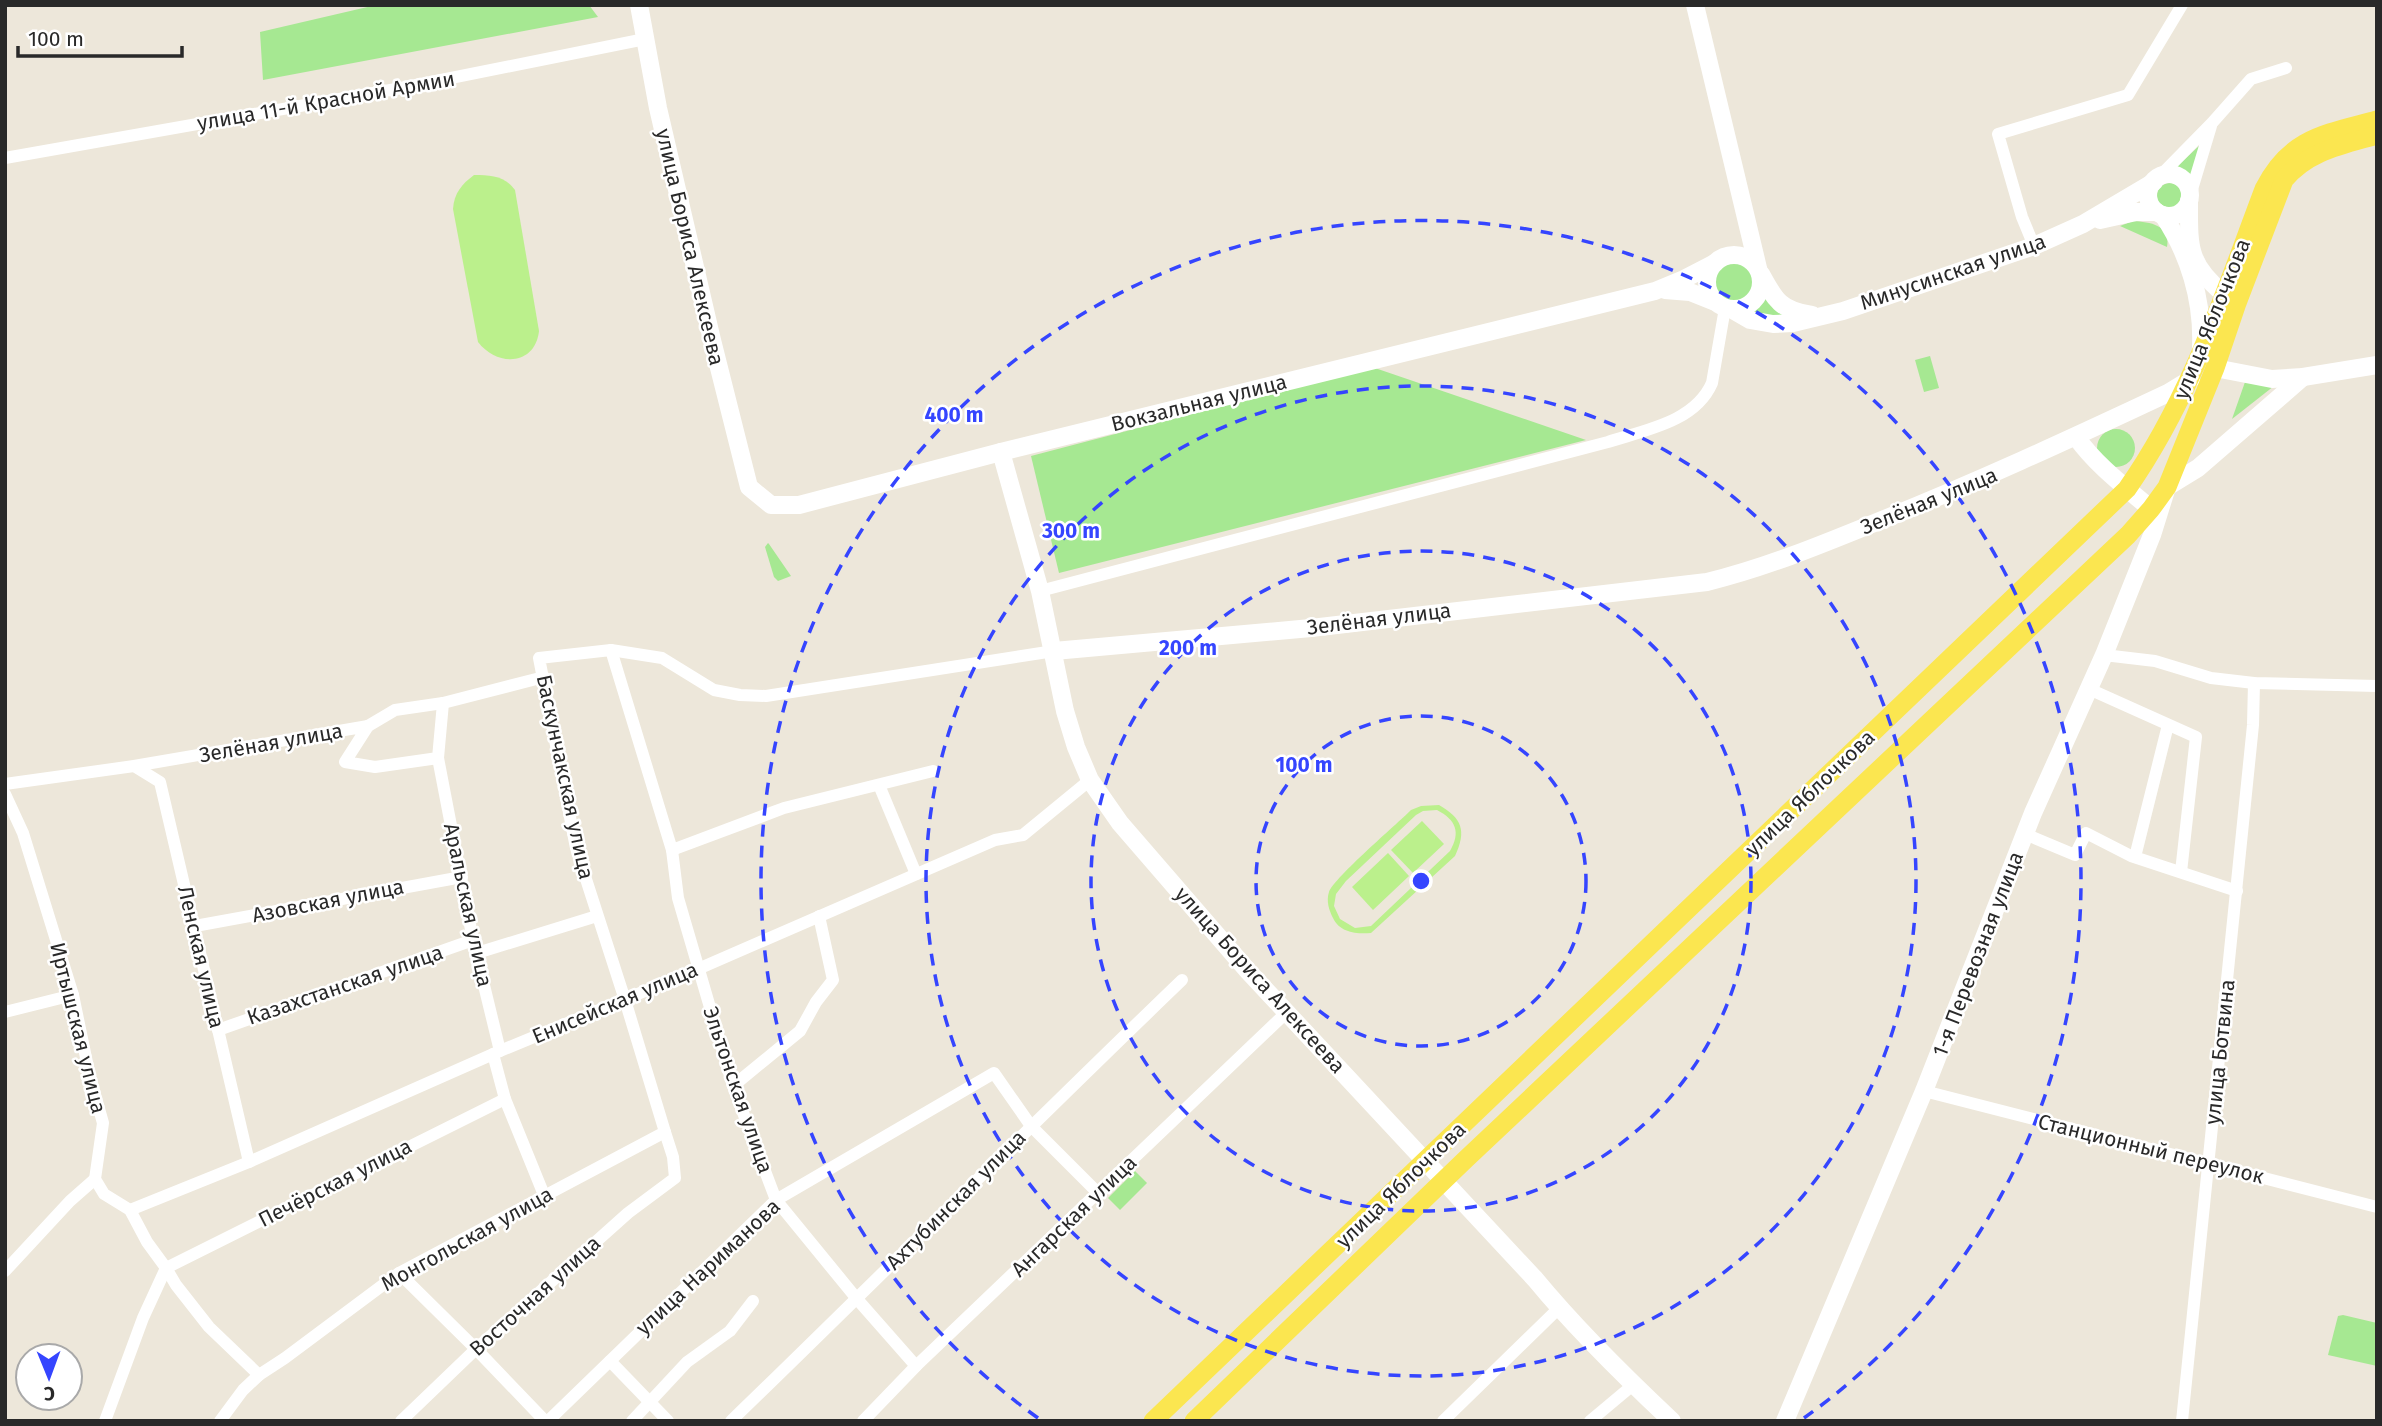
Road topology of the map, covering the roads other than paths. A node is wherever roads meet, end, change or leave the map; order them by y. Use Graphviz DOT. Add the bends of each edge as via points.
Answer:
graph roads {
  1 [pos="639,5"];
  2 [pos="1695,5"];
  3 [pos="2182,5"];
  4 [pos="645,39"];
  5 [pos="2286,68"];
  6 [pos="2377,120"];
  7 [pos="2212,123"];
  8 [pos="2377,135"];
  9 [pos="5,158"];
  10 [pos="2156,180"];
  11 [pos="2190,199"];
  12 [pos="1742,201"];
  13 [pos="2160,214"];
  14 [pos="2083,224"];
  15 [pos="2034,246"];
  16 [pos="1719,260"];
  17 [pos="1759,271"];
  18 [pos="2202,273"];
  19 [pos="2232,273"];
  20 [pos="1655,291"];
  21 [pos="2224,294"];
  22 [pos="1724,306"];
  23 [pos="1822,317"];
  24 [pos="2208,363"];
  25 [pos="2377,365"];
  26 [pos="2303,377"];
  27 [pos="2191,379"];
  28 [pos="2076,437"];
  29 [pos="1001,452"];
  30 [pos="2167,486"];
  31 [pos="749,487"];
  32 [pos="2127,489"];
  33 [pos="2151,509"];
  34 [pos="1040,591"];
  35 [pos="611,650"];
  36 [pos="1054,651"];
  37 [pos="2104,655"];
  38 [pos="539,658"];
  39 [pos="544,677"];
  40 [pos="2254,683"];
  41 [pos="2377,686"];
  42 [pos="2089,689"];
  43 [pos="443,703"];
  44 [pos="2168,725"];
  45 [pos="369,726"];
  46 [pos="438,758"];
  47 [pos="134,766"];
  48 [pos="933,771"];
  49 [pos="1090,780"];
  50 [pos="5,784"];
  51 [pos="879,785"];
  52 [pos="5,794"];
  53 [pos="2025,834"];
  54 [pos="672,850"];
  55 [pos="2135,857"];
  56 [pos="2181,872"];
  57 [pos="916,874"];
  58 [pos="462,877"];
  59 [pos="2237,891"];
  60 [pos="597,916"];
  61 [pos="819,916"];
  62 [pos="195,926"];
  63 [pos="475,947"];
  64 [pos="698,969"];
  65 [pos="1182,980"];
  66 [pos="73,995"];
  67 [pos="625,1000"];
  68 [pos="5,1013"];
  69 [pos="1287,1013"];
  70 [pos="218,1030"];
  71 [pos="496,1053"];
  72 [pos="733,1086"];
  73 [pos="1924,1091"];
  74 [pos="505,1099"];
  75 [pos="1031,1126"];
  76 [pos="665,1132"];
  77 [pos="249,1162"];
  78 [pos="1425,1162"];
  79 [pos="2209,1165"];
  80 [pos="675,1178"];
  81 [pos="95,1179"];
  82 [pos="1443,1181"];
  83 [pos="1098,1193"];
  84 [pos="544,1195"];
  85 [pos="776,1200"];
  86 [pos="2377,1207"];
  87 [pos="130,1210"];
  88 [pos="166,1268"];
  89 [pos="5,1271"];
  90 [pos="399,1273"];
  91 [pos="857,1299"];
  92 [pos="753,1301"];
  93 [pos="1559,1308"];
  94 [pos="476,1349"];
  95 [pos="610,1361"];
  96 [pos="916,1366"];
  97 [pos="259,1375"];
  98 [pos="1633,1385"];
  99 [pos="650,1402"];
  100 [pos="105,1421"];
  101 [pos="220,1421"];
  102 [pos="401,1421"];
  103 [pos="546,1421"];
  104 [pos="632,1421"];
  105 [pos="668,1421"];
  106 [pos="730,1421"];
  107 [pos="863,1421"];
  108 [pos="1153,1421"];
  109 [pos="1194,1421"];
  110 [pos="1443,1421"];
  111 [pos="1590,1421"];
  112 [pos="1672,1421"];
  113 [pos="1785,1421"];
  114 [pos="2182,1421"];
  1 -- 4 [label="main road, улица Бориса Алексеева"];
  2 -- 12 [label="main road"];
  3 -- 15 [label="street" via="2128,94 1998,134"];
  4 -- 9 [label="street, улица 11-й Красной Армии" via="383,92"];
  4 -- 31 [label="main road, улица Бориса Алексеева"];
  5 -- 7 [label="street" via="2250,79"];
  6 -- 19 [label="main road, улица Яблочкова" via="2316,138 2286,155 2264,189"];
  7 -- 10 [label="street"];
  7 -- 11 [label="street"];
  8 -- 24 [label="main road, улица Яблочкова" via="2312,156 2284,180 2237,303"];
  10 -- 11 [label="main road" via="2168,174 2179,177 2188,185"];
  10 -- 13 [label="main road" via="2148,198"];
  10 -- 14 [label="main road, Минусинская улица"];
  11 -- 13 [label="main road" via="2176,215"];
  11 -- 18 [label="main road" via="2190,243"];
  12 -- 16 [label="main road" via="1739,236"];
  12 -- 17 [label="main road"];
  13 -- 14 [label="main road, Минусинская улица" via="2120,215"];
  13 -- 24 [label="main road" via="2184,251 2200,305"];
  14 -- 15 [label="main road, Минусинская улица"];
  15 -- 23 [label="main road, Минусинская улица"];
  16 -- 17 [label="main road" via="1733,254 1745,257"];
  16 -- 20 [label="main road, Вокзальная улица"];
  16 -- 22 [label="main road" via="1707,279 1708,291"];
  17 -- 22 [label="main road" via="1761,288 1755,300 1744,308"];
  17 -- 23 [label="main road" via="1783,306"];
  18 -- 19 [label="main road"];
  18 -- 21 [label="main road"];
  19 -- 21 [label="main road, улица Яблочкова"];
  20 -- 22 [label="main road, Вокзальная улица" via="1681,290"];
  20 -- 29 [label="main road, Вокзальная улица"];
  21 -- 24 [label="main road, улица Яблочкова"];
  22 -- 23 [label="main road, Минусинская улица" via="1750,320 1773,324"];
  22 -- 34 [label="street" via="1707,394 1664,424"];
  24 -- 26 [label="main road" via="2272,379"];
  24 -- 27 [label="main road, улица Яблочкова"];
  24 -- 30 [label="main road, улица Яблочкова"];
  25 -- 26 [label="main road"];
  26 -- 30 [label="main road" via="2198,468"];
  27 -- 28 [label="main road, Зелёная улица"];
  27 -- 32 [label="main road, улица Яблочкова" via="2150,457"];
  28 -- 32 [label="main road"];
  28 -- 36 [label="main road, Зелёная улица" via="1932,500 1743,573 1686,586"];
  29 -- 31 [label="main road, Вокзальная улица" via="799,505 771,505"];
  29 -- 34 [label="main road, улица Бориса Алексеева"];
  30 -- 33 [label="main road, улица Яблочкова"];
  30 -- 37 [label="main road, 1-я Перевозная улица"];
  32 -- 33 [label="main road"];
  32 -- 78 [label="main road, улица Яблочкова"];
  33 -- 82 [label="main road, улица Яблочкова"];
  34 -- 36 [label="main road, улица Бориса Алексеева"];
  35 -- 36 [label="street, Зелёная улица" via="662,658 714,691 766,696"];
  35 -- 38 [label="street, Зелёная улица"];
  35 -- 54 [label="street, Эльтонская улица"];
  36 -- 49 [label="main road, улица Бориса Алексеева" via="1065,711"];
  37 -- 40 [label="street"];
  37 -- 42 [label="main road, 1-я Перевозная улица"];
  38 -- 39 [label="street, Баскунчакская улица"];
  39 -- 43 [label="street"];
  39 -- 60 [label="street, Баскунчакская улица" via="576,848"];
  40 -- 41 [label="street"];
  40 -- 59 [label="street, улица Ботвина"];
  42 -- 44 [label="street"];
  42 -- 53 [label="main road, 1-я Перевозная улица"];
  43 -- 45 [label="street" via="395,710"];
  43 -- 46 [label="street"];
  44 -- 55 [label="street"];
  44 -- 56 [label="street" via="2196,737"];
  45 -- 46 [label="street, Зелёная улица" via="345,762 375,767"];
  45 -- 47 [label="street, Зелёная улица"];
  46 -- 58 [label="street, Аральская улица"];
  47 -- 50 [label="street, Зелёная улица"];
  47 -- 62 [label="street, Ленская улица" via="160,782"];
  48 -- 51 [label="street"];
  49 -- 57 [label="street, Енисейская улица" via="1023,835 995,841"];
  49 -- 69 [label="main road, улица Бориса Алексеева" via="1120,823"];
  51 -- 54 [label="street" via="784,808"];
  51 -- 57 [label="street"];
  52 -- 66 [label="street, Иртышская улица" via="23,833"];
  53 -- 55 [label="street" via="2075,855 2086,833"];
  53 -- 73 [label="main road, 1-я Перевозная улица"];
  54 -- 64 [label="street, Эльтонская улица" via="678,898"];
  55 -- 56 [label="street"];
  56 -- 59 [label="street"];
  57 -- 61 [label="street, Енисейская улица"];
  58 -- 62 [label="street, Азовская улица"];
  58 -- 63 [label="street, Аральская улица"];
  59 -- 79 [label="street, улица Ботвина"];
  60 -- 63 [label="street, Казахстанская улица"];
  60 -- 67 [label="street, Баскунчакская улица"];
  61 -- 64 [label="street, Енисейская улица"];
  61 -- 72 [label="street" via="834,980 800,1031"];
  62 -- 70 [label="street, Ленская улица"];
  63 -- 70 [label="street, Казахстанская улица"];
  63 -- 71 [label="street, Аральская улица"];
  64 -- 67 [label="street, Енисейская улица"];
  64 -- 72 [label="street, Эльтонская улица"];
  65 -- 75 [label="street, Ахтубинская улица"];
  66 -- 68 [label="street"];
  66 -- 81 [label="street, Иртышская улица" via="103,1123"];
  67 -- 71 [label="street, Енисейская улица"];
  67 -- 76 [label="street, Баскунчакская улица"];
  69 -- 78 [label="main road, улица Бориса Алексеева"];
  69 -- 83 [label="street, Ангарская улица"];
  70 -- 77 [label="street, Ленская улица"];
  71 -- 74 [label="street, Аральская улица"];
  71 -- 77 [label="street, Енисейская улица"];
  72 -- 85 [label="street, Эльтонская улица"];
  73 -- 79 [label="street, Станционный переулок"];
  73 -- 113 [label="main road, 1-я Перевозная улица"];
  74 -- 84 [label="street, Аральская улица"];
  74 -- 88 [label="street, Печёрская улица"];
  75 -- 83 [label="street"];
  75 -- 85 [label="street, улица Нариманова" via="994,1073"];
  75 -- 91 [label="street, Ахтубинская улица"];
  76 -- 80 [label="street, Баскунчакская улица"];
  76 -- 84 [label="street, Монгольская улица"];
  77 -- 87 [label="street, Енисейская улица"];
  78 -- 82 [label="main road, улица Бориса Алексеева"];
  78 -- 108 [label="main road, улица Яблочкова"];
  79 -- 86 [label="street, Станционный переулок"];
  79 -- 114 [label="street, улица Ботвина"];
  80 -- 94 [label="street, Восточная улица" via="628,1213"];
  81 -- 87 [label="street" via="104,1194"];
  81 -- 89 [label="street"];
  82 -- 93 [label="main road, улица Бориса Алексеева"];
  82 -- 109 [label="main road, улица Яблочкова"];
  83 -- 96 [label="street, Ангарская улица"];
  84 -- 90 [label="street, Монгольская улица"];
  85 -- 91 [label="street, Эльтонская улица"];
  85 -- 95 [label="street, улица Нариманова"];
  87 -- 88 [label="street"];
  88 -- 97 [label="street" via="209,1327"];
  88 -- 100 [label="street"];
  90 -- 94 [label="street"];
  90 -- 97 [label="street, Монгольская улица"];
  91 -- 96 [label="street, Эльтонская улица"];
  91 -- 106 [label="street, Ахтубинская улица"];
  92 -- 99 [label="street" via="730,1331 687,1362"];
  93 -- 98 [label="main road, улица Бориса Алексеева"];
  93 -- 110 [label="street"];
  94 -- 102 [label="street, Восточная улица"];
  94 -- 103 [label="street"];
  95 -- 99 [label="street"];
  95 -- 103 [label="street, улица Нариманова"];
  96 -- 107 [label="street, Ангарская улица"];
  97 -- 101 [label="street, Монгольская улица"];
  98 -- 111 [label="street"];
  98 -- 112 [label="main road, улица Бориса Алексеева"];
  99 -- 104 [label="street"];
  99 -- 105 [label="street"];
}
